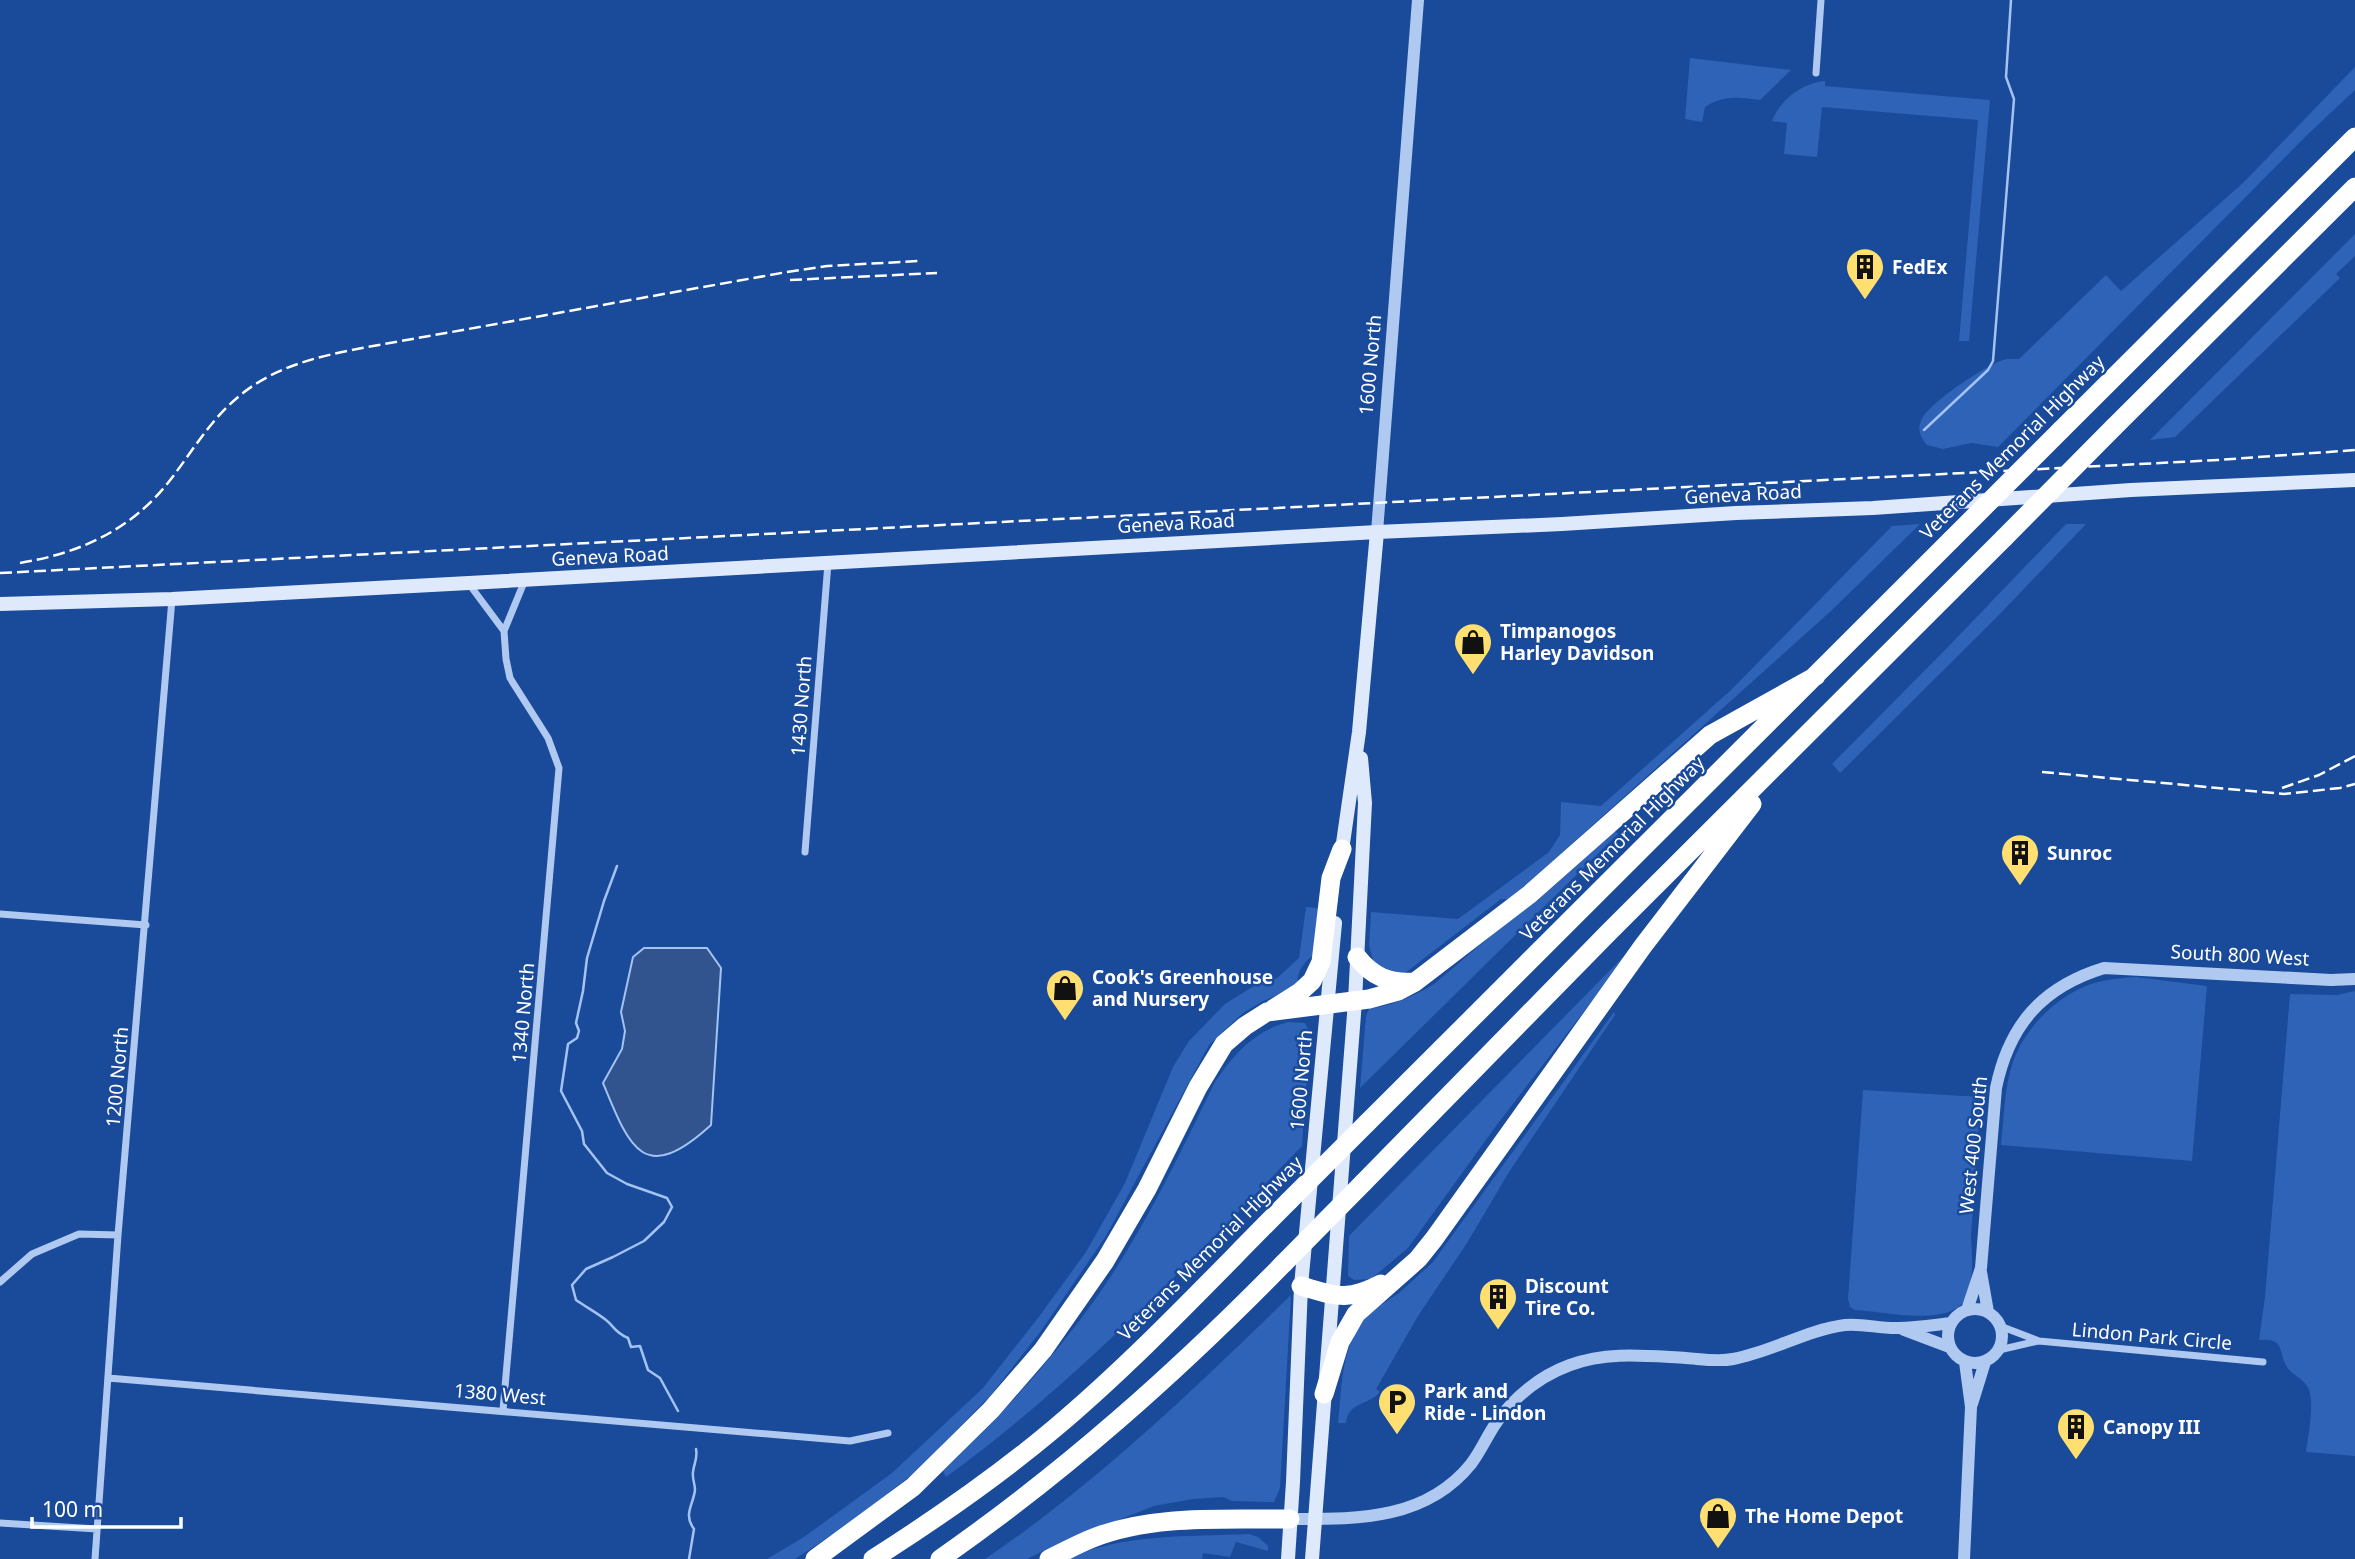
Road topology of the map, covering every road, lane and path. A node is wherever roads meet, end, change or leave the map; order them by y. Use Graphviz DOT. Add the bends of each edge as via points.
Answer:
graph roads {
  1 [pos="1418,0"];
  2 [pos="1821,0"];
  3 [pos="1816,73"];
  4 [pos="2355,137"];
  5 [pos="2355,187"];
  6 [pos="2355,480"];
  7 [pos="1377,532"];
  8 [pos="828,562"];
  9 [pos="525,580"];
  10 [pos="469,583"];
  11 [pos="172,599"];
  12 [pos="0,604"];
  13 [pos="504,631"];
  14 [pos="1816,676"];
  15 [pos="1359,732"];
  16 [pos="1797,745"];
  17 [pos="1342,849"];
  18 [pos="805,852"];
  19 [pos="0,914"];
  20 [pos="146,925"];
  21 [pos="1357,957"];
  22 [pos="2122,968"];
  23 [pos="2355,979"];
  24 [pos="1415,982"];
  25 [pos="1355,1001"];
  26 [pos="1327,1003"];
  27 [pos="1267,1012"];
  28 [pos="118,1234"];
  29 [pos="1981,1268"];
  30 [pos="1400,1275"];
  31 [pos="0,1282"];
  32 [pos="1301,1286"];
  33 [pos="1331,1294"];
  34 [pos="1967,1310"];
  35 [pos="1988,1312"];
  36 [pos="1951,1323"];
  37 [pos="2000,1326"];
  38 [pos="1899,1328"];
  39 [pos="2039,1341"];
  40 [pos="1950,1347"];
  41 [pos="1998,1350"];
  42 [pos="1965,1362"];
  43 [pos="1985,1362"];
  44 [pos="2263,1362"];
  45 [pos="108,1378"];
  46 [pos="1324,1394"];
  47 [pos="1970,1407"];
  48 [pos="503,1410"];
  49 [pos="888,1433"];
  50 [pos="1290,1519"];
  51 [pos="1316,1519"];
  52 [pos="0,1523"];
  53 [pos="97,1529"];
  54 [pos="95,1559"];
  55 [pos="815,1559"];
  56 [pos="873,1559"];
  57 [pos="940,1559"];
  58 [pos="1049,1559"];
  59 [pos="1287,1559"];
  60 [pos="1312,1559"];
  61 [pos="1964,1559"];
  1 -- 7 [label="street, 1600 North"];
  2 -- 3 [label="street"];
  4 -- 14 [label="highway, Veterans Memorial Highway, bridge"];
  5 -- 16 [label="highway, bridge"];
  6 -- 7 [label="main road, Geneva Road"];
  7 -- 8 [label="main road, Geneva Road"];
  7 -- 15 [label="main road, 1600 North"];
  8 -- 9 [label="main road, Geneva Road"];
  8 -- 18 [label="street, 1430 North"];
  9 -- 10 [label="main road, Geneva Road"];
  9 -- 13 [label="street"];
  10 -- 11 [label="main road, Geneva Road"];
  10 -- 13 [label="street"];
  11 -- 12 [label="main road, Geneva Road"];
  11 -- 20 [label="street, 1200 North"];
  13 -- 48 [label="street, 1340 North" via="510,678 548,738 559,768"];
  14 -- 24 [label="highway" via="1710,735 1531,894"];
  14 -- 56 [label="highway, Veterans Memorial Highway, bridge" via="1150,1341 1054,1429 975,1491"];
  15 -- 17 [label="main road, 1600 North"];
  15 -- 21 [label="main road, 1600 North" via="1365,803"];
  16 -- 30 [label="highway" via="1643,946 1434,1239"];
  16 -- 57 [label="highway, bridge" via="1161,1382 1025,1498"];
  17 -- 26 [label="main road, 1600 North"];
  17 -- 27 [label="highway" via="1331,878 1321,962 1312,981"];
  19 -- 20 [label="street"];
  20 -- 28 [label="street, 1200 North"];
  21 -- 24 [label="highway" via="1378,977"];
  21 -- 25 [label="main road, 1600 North"];
  22 -- 23 [label="street, South 800 West"];
  22 -- 29 [label="street, West 400 South" via="2104,968 2066,984 2043,999 2014,1032 1996,1088"];
  24 -- 25 [label="highway" via="1384,996"];
  25 -- 26 [label="highway"];
  25 -- 33 [label="main road, 1600 North"];
  26 -- 27 [label="highway"];
  26 -- 32 [label="main road, 1600 North"];
  27 -- 55 [label="highway" via="1224,1044 1105,1261 1043,1350 991,1410 913,1487"];
  28 -- 31 [label="street" via="79,1234 32,1254"];
  28 -- 45 [label="street, 1200 North"];
  29 -- 34 [label="street, West 400 South"];
  29 -- 35 [label="street, West 400 South"];
  30 -- 33 [label="highway" via="1353,1296"];
  30 -- 46 [label="highway" via="1356,1314 1347,1328"];
  32 -- 33 [label="highway"];
  32 -- 50 [label="main road, 1600 North"];
  33 -- 46 [label="main road, 1600 North"];
  34 -- 35 [label="street"];
  34 -- 36 [label="street"];
  35 -- 37 [label="street"];
  36 -- 38 [label="street"];
  36 -- 40 [label="street"];
  37 -- 39 [label="street"];
  37 -- 41 [label="street"];
  38 -- 40 [label="street"];
  38 -- 51 [label="street" via="1847,1325 1733,1359 1623,1355 1568,1366 1540,1380 1514,1402 1460,1476 1427,1499 1375,1517"];
  39 -- 41 [label="street"];
  39 -- 44 [label="street, Lindon Park Circle"];
  40 -- 42 [label="street"];
  41 -- 43 [label="street"];
  42 -- 43 [label="street"];
  42 -- 47 [label="street"];
  43 -- 47 [label="street"];
  45 -- 48 [label="street, 1380 West"];
  45 -- 53 [label="street, 1200 North"];
  46 -- 51 [label="main road, 1600 North"];
  47 -- 61 [label="street"];
  48 -- 49 [label="street, 1380 West" via="850,1441"];
  50 -- 51 [label="street"];
  50 -- 58 [label="highway" via="1153,1524 1093,1538"];
  50 -- 59 [label="main road, 1600 North"];
  51 -- 60 [label="main road, 1600 North"];
  52 -- 53 [label="street"];
  53 -- 54 [label="street, 1200 North"];
}
